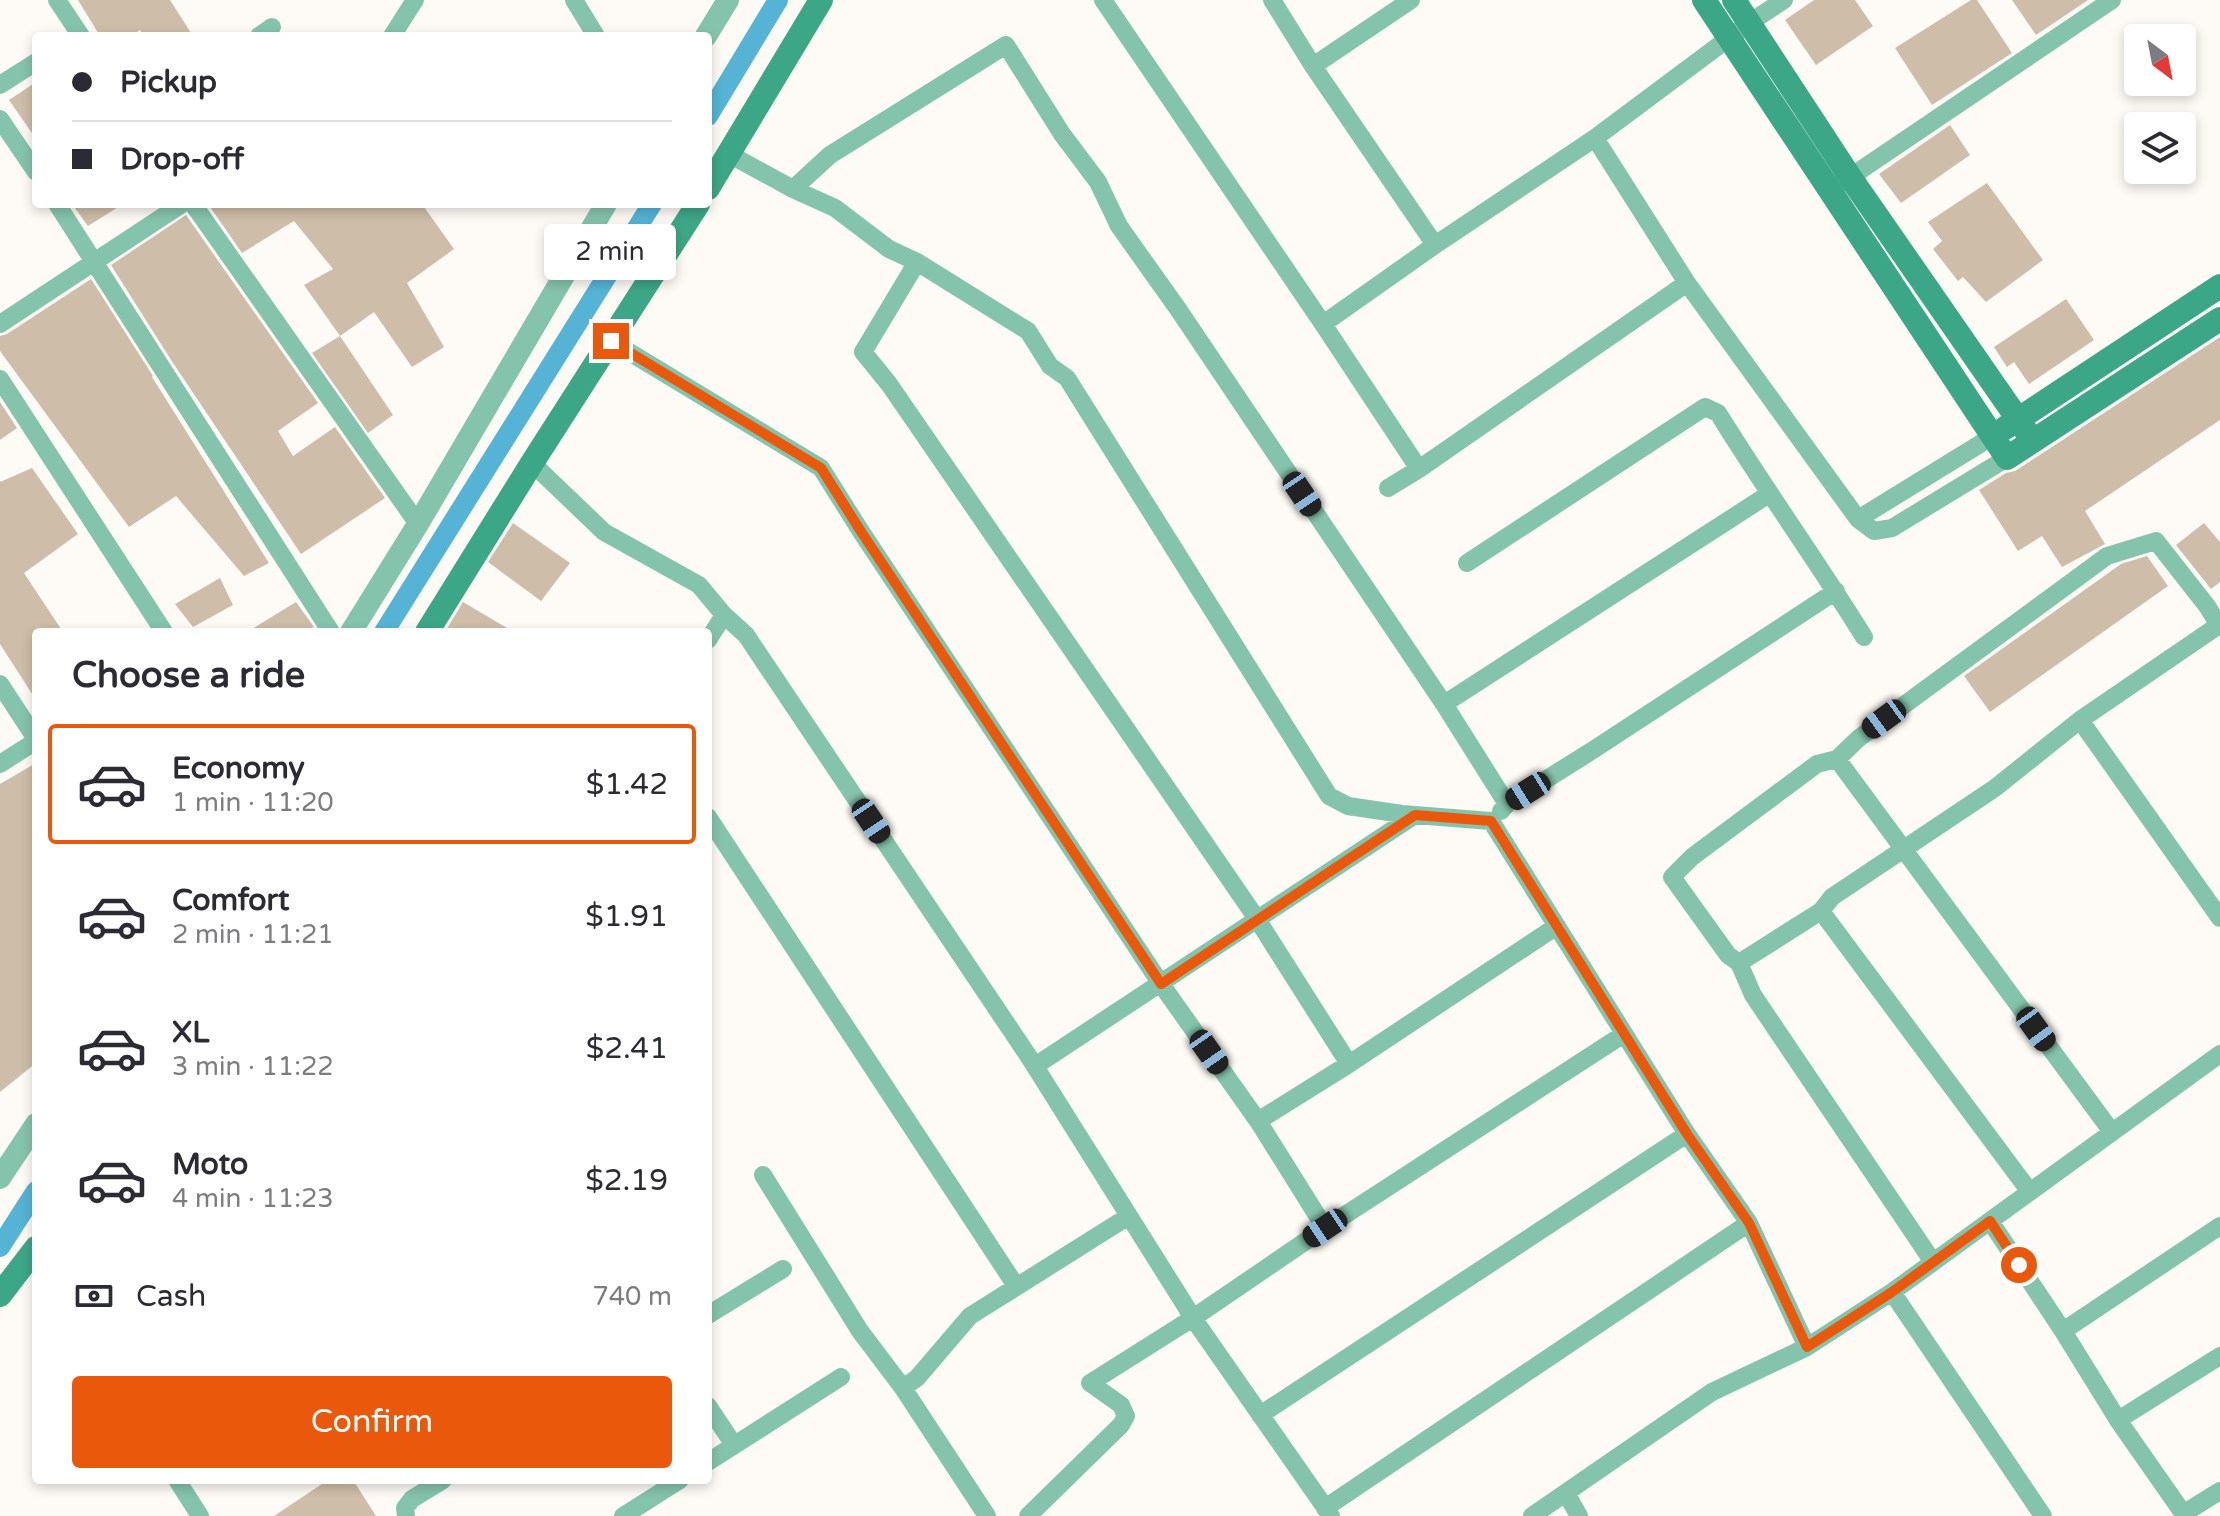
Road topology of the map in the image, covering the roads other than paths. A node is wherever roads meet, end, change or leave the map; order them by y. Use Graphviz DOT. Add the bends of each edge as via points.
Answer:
graph roads {
  1 [pos="57,0"];
  2 [pos="415,0"];
  3 [pos="574,0"];
  4 [pos="821,0"];
  5 [pos="1103,0"];
  6 [pos="1272,0"];
  7 [pos="1411,0"];
  8 [pos="1704,0"];
  9 [pos="1734,0"];
  10 [pos="1784,0"];
  11 [pos="2112,0"];
  12 [pos="722,2"];
  13 [pos="1740,30"];
  14 [pos="77,32"];
  15 [pos="395,32"];
  16 [pos="594,32"];
  17 [pos="708,32"];
  18 [pos="32,65"];
  19 [pos="1313,66"];
  20 [pos="0,85"];
  21 [pos="0,119"];
  22 [pos="1595,138"];
  23 [pos="729,154"];
  24 [pos="32,166"];
  25 [pos="712,182"];
  26 [pos="1840,184"];
  27 [pos="793,189"];
  28 [pos="60,208"];
  29 [pos="176,208"];
  30 [pos="196,208"];
  31 [pos="604,208"];
  32 [pos="695,208"];
  33 [pos="1435,245"];
  34 [pos="94,262"];
  35 [pos="917,262"];
  36 [pos="1687,283"];
  37 [pos="2220,286"];
  38 [pos="2220,319"];
  39 [pos="0,324"];
  40 [pos="1323,324"];
  41 [pos="611,341"];
  42 [pos="0,379"];
  43 [pos="2019,419"];
  44 [pos="1993,436"];
  45 [pos="2033,441"];
  46 [pos="2007,458"];
  47 [pos="532,463"];
  48 [pos="1419,469"];
  49 [pos="1388,488"];
  50 [pos="1769,494"];
  51 [pos="1858,519"];
  52 [pos="418,524"];
  53 [pos="1467,563"];
  54 [pos="1836,591"];
  55 [pos="724,615"];
  56 [pos="2219,626"];
  57 [pos="161,628"];
  58 [pos="328,628"];
  59 [pos="353,628"];
  60 [pos="429,628"];
  61 [pos="712,634"];
  62 [pos="1864,637"];
  63 [pos="0,684"];
  64 [pos="1444,704"];
  65 [pos="2080,720"];
  66 [pos="32,734"];
  67 [pos="32,743"];
  68 [pos="1837,759"];
  69 [pos="0,764"];
  70 [pos="1507,804"];
  71 [pos="1415,815"];
  72 [pos="1491,821"];
  73 [pos="712,823"];
  74 [pos="1903,849"];
  75 [pos="1821,911"];
  76 [pos="2220,918"];
  77 [pos="1257,919"];
  78 [pos="1557,926"];
  79 [pos="1739,963"];
  80 [pos="1161,984"];
  81 [pos="1624,1034"];
  82 [pos="2220,1054"];
  83 [pos="1349,1064"];
  84 [pos="1035,1066"];
  85 [pos="1258,1121"];
  86 [pos="32,1130"];
  87 [pos="2112,1132"];
  88 [pos="1687,1134"];
  89 [pos="763,1175"];
  90 [pos="0,1178"];
  91 [pos="2030,1192"];
  92 [pos="1129,1216"];
  93 [pos="1990,1221"];
  94 [pos="1749,1223"];
  95 [pos="2220,1226"];
  96 [pos="1325,1228"];
  97 [pos="32,1253"];
  98 [pos="1933,1262"];
  99 [pos="783,1269"];
  100 [pos="1016,1286"];
  101 [pos="1892,1292"];
  102 [pos="0,1295"];
  103 [pos="712,1313"];
  104 [pos="1193,1318"];
  105 [pos="2063,1331"];
  106 [pos="1807,1347"];
  107 [pos="2220,1356"];
  108 [pos="841,1377"];
  109 [pos="903,1388"];
  110 [pos="712,1412"];
  111 [pos="1260,1415"];
  112 [pos="2118,1420"];
  113 [pos="734,1445"];
  114 [pos="712,1459"];
  115 [pos="180,1484"];
  116 [pos="436,1484"];
  117 [pos="674,1484"];
  118 [pos="2220,1491"];
  119 [pos="1566,1493"];
  120 [pos="1328,1512"];
  121 [pos="2184,1515"];
  122 [pos="200,1516"];
  123 [pos="406,1516"];
  124 [pos="623,1516"];
  125 [pos="987,1516"];
  126 [pos="1028,1516"];
  127 [pos="1532,1516"];
  128 [pos="1579,1516"];
  129 [pos="2043,1516"];
  1 -- 14 [label="street"];
  2 -- 15 [label="street"];
  3 -- 16 [label="street"];
  4 -- 23 [label="main road"];
  5 -- 40 [label="street"];
  6 -- 19 [label="street"];
  7 -- 19 [label="street"];
  8 -- 13 [label="main road"];
  9 -- 13 [label="main road"];
  10 -- 13 [label="street"];
  11 -- 26 [label="street"];
  12 -- 17 [label="street"];
  13 -- 22 [label="street"];
  13 -- 26 [label="main road"];
  18 -- 20 [label="street"];
  19 -- 33 [label="street"];
  21 -- 24 [label="street"];
  22 -- 33 [label="street"];
  22 -- 36 [label="street"];
  23 -- 25 [label="main road"];
  23 -- 27 [label="street"];
  26 -- 43 [label="main road"];
  26 -- 44 [label="main road"];
  27 -- 35 [label="street" via="835,208 889,249"];
  27 -- 64 [label="street" via="830,155 1006,45 1098,182 1119,226"];
  28 -- 34 [label="street"];
  29 -- 34 [label="street"];
  30 -- 52 [label="street"];
  31 -- 52 [label="street"];
  32 -- 41 [label="main road"];
  33 -- 40 [label="street"];
  34 -- 39 [label="street"];
  34 -- 58 [label="street"];
  35 -- 71 [label="street" via="1028,331 1050,366 1067,378 1329,796 1348,806"];
  35 -- 77 [label="street" via="863,352"];
  36 -- 48 [label="street"];
  36 -- 51 [label="street"];
  37 -- 43 [label="main road"];
  38 -- 45 [label="main road"];
  40 -- 48 [label="street"];
  41 -- 47 [label="main road"];
  41 -- 80 [label="street" via="821,468"];
  42 -- 57 [label="street"];
  43 -- 44 [label="main road"];
  43 -- 45 [label="main road"];
  44 -- 46 [label="main road"];
  44 -- 51 [label="street"];
  45 -- 46 [label="main road"];
  46 -- 51 [label="street" via="1892,528 1874,531"];
  47 -- 55 [label="street" via="604,532 699,585"];
  47 -- 60 [label="main road"];
  48 -- 49 [label="street"];
  50 -- 53 [label="street" via="1718,413 1705,407"];
  50 -- 54 [label="street"];
  50 -- 64 [label="street"];
  52 -- 59 [label="street"];
  54 -- 62 [label="street"];
  54 -- 70 [label="street"];
  55 -- 61 [label="street"];
  55 -- 84 [label="street" via="746,635"];
  56 -- 65 [label="street"];
  56 -- 68 [label="street" via="2156,541 2107,556"];
  63 -- 66 [label="street"];
  64 -- 70 [label="street"];
  65 -- 74 [label="street" via="1995,788"];
  65 -- 76 [label="street"];
  67 -- 69 [label="street"];
  68 -- 74 [label="street"];
  68 -- 79 [label="street" via="1817,764 1672,877"];
  70 -- 72 [label="street"];
  71 -- 72 [label="street"];
  71 -- 77 [label="street"];
  72 -- 78 [label="street"];
  73 -- 100 [label="street"];
  74 -- 75 [label="street" via="1832,897"];
  74 -- 87 [label="street"];
  75 -- 79 [label="street"];
  75 -- 91 [label="street"];
  77 -- 80 [label="street"];
  77 -- 83 [label="street"];
  78 -- 81 [label="street"];
  78 -- 83 [label="street"];
  79 -- 98 [label="street" via="1753,995"];
  80 -- 84 [label="street"];
  80 -- 85 [label="street"];
  81 -- 88 [label="street"];
  81 -- 96 [label="street"];
  82 -- 87 [label="street"];
  83 -- 85 [label="street"];
  84 -- 92 [label="street"];
  85 -- 96 [label="street"];
  86 -- 90 [label="street"];
  87 -- 91 [label="street"];
  88 -- 94 [label="street"];
  88 -- 111 [label="street"];
  89 -- 109 [label="street" via="860,1331"];
  91 -- 93 [label="street"];
  92 -- 100 [label="street"];
  92 -- 104 [label="street"];
  93 -- 98 [label="street"];
  93 -- 105 [label="street"];
  94 -- 106 [label="street"];
  94 -- 120 [label="street"];
  95 -- 105 [label="street"];
  96 -- 104 [label="street"];
  97 -- 102 [label="main road"];
  98 -- 101 [label="street"];
  99 -- 103 [label="street"];
  100 -- 109 [label="street" via="970,1316"];
  101 -- 106 [label="street"];
  101 -- 129 [label="street"];
  104 -- 111 [label="street"];
  104 -- 126 [label="street" via="1090,1383 1121,1405 1126,1416"];
  105 -- 112 [label="street"];
  106 -- 119 [label="street" via="1712,1392"];
  107 -- 112 [label="street"];
  108 -- 113 [label="street"];
  109 -- 125 [label="street"];
  110 -- 113 [label="street"];
  111 -- 120 [label="street"];
  112 -- 121 [label="street"];
  113 -- 114 [label="street"];
  115 -- 122 [label="street"];
  116 -- 123 [label="street" via="412,1499"];
  117 -- 124 [label="street"];
  118 -- 121 [label="street"];
  119 -- 127 [label="street"];
  119 -- 128 [label="street"];
}
